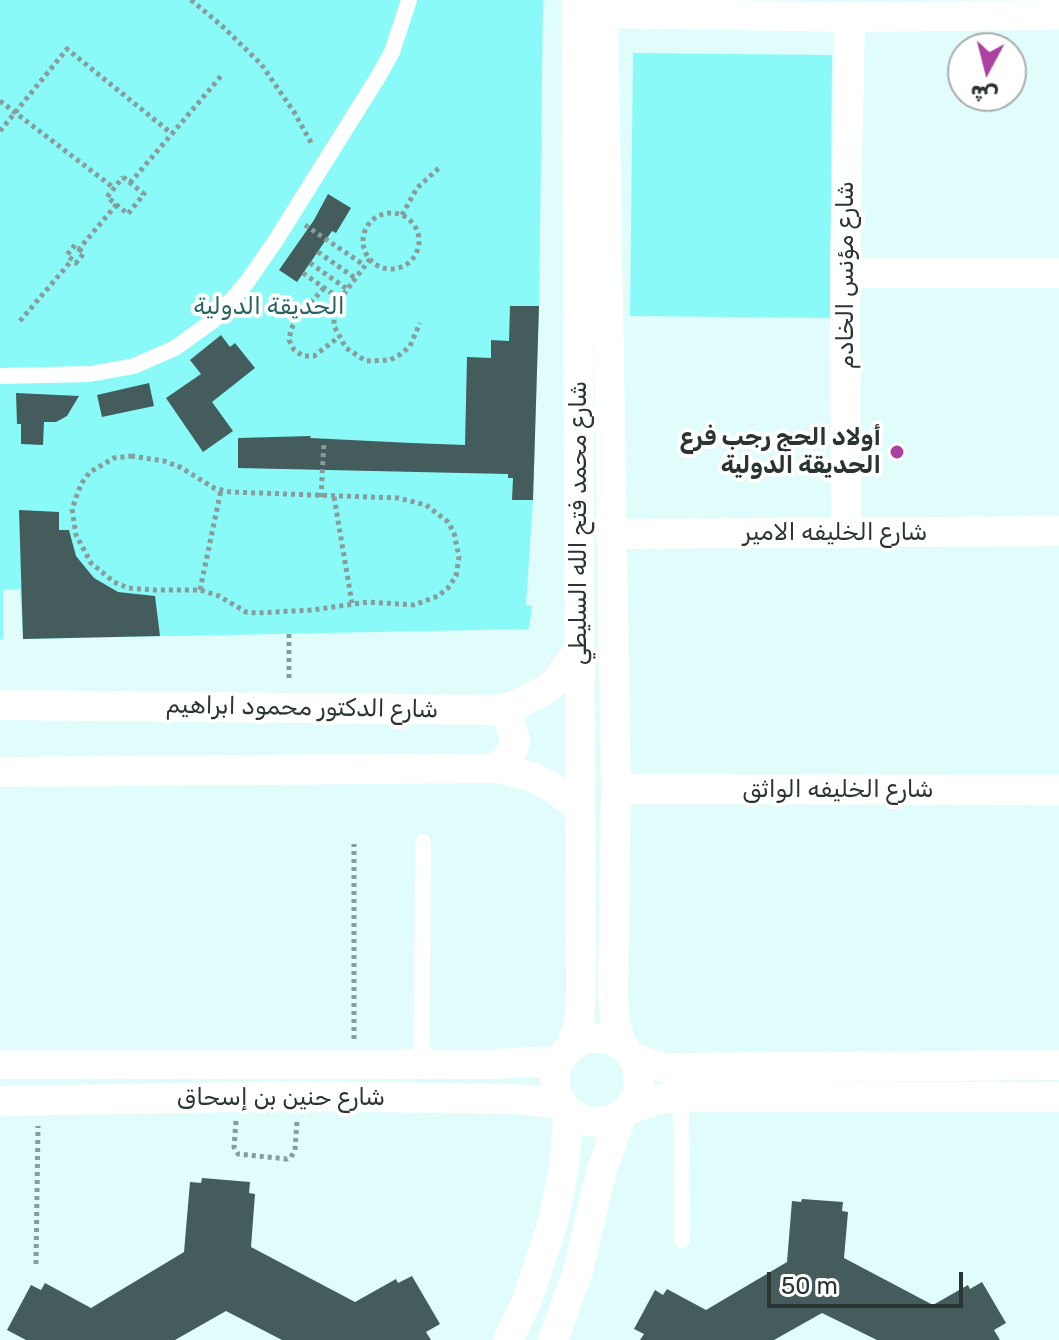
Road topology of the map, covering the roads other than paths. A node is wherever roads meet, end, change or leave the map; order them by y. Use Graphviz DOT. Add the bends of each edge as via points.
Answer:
graph roads {
  1 [pos="409,0"];
  2 [pos="594,4"];
  3 [pos="1059,15"];
  4 [pos="850,17"];
  5 [pos="845,273"];
  6 [pos="1059,273"];
  7 [pos="0,376"];
  8 [pos="1059,531"];
  9 [pos="846,532"];
  10 [pos="611,534"];
  11 [pos="579,649"];
  12 [pos="0,705"];
  13 [pos="499,710"];
  14 [pos="499,768"];
  15 [pos="0,772"];
  16 [pos="616,789"];
  17 [pos="1059,790"];
  18 [pos="580,808"];
  19 [pos="423,842"];
  20 [pos="627,1052"];
  21 [pos="565,1053"];
  22 [pos="422,1063"];
  23 [pos="0,1064"];
  24 [pos="1059,1065"];
  25 [pos="681,1097"];
  26 [pos="1059,1097"];
  27 [pos="0,1101"];
  28 [pos="565,1108"];
  29 [pos="624,1112"];
  30 [pos="682,1240"];
  31 [pos="508,1340"];
  32 [pos="553,1340"];
  1 -- 7 [label="lane" via="385,65 291,215 214,320 175,348 134,366"];
  2 -- 4 [label="street"];
  2 -- 10 [label="street, شارع محمد فتح الله السليطي"];
  2 -- 11 [label="street, شارع محمد فتح الله السليطي"];
  3 -- 4 [label="street"];
  4 -- 5 [label="street, شارع مؤنس الخادم"];
  5 -- 6 [label="street"];
  5 -- 9 [label="street, شارع مؤنس الخادم"];
  8 -- 9 [label="street, شارع الخليفه الامير"];
  9 -- 10 [label="street, شارع الخليفه الامير"];
  10 -- 16 [label="street, شارع محمد فتح الله السليطي"];
  11 -- 13 [label="street, شارع الدكتور محمود ابراهيم" via="547,689"];
  11 -- 18 [label="street, شارع محمد فتح الله السليطي"];
  12 -- 13 [label="street, شارع الدكتور محمود ابراهيم"];
  13 -- 14 [label="street" via="508,717 515,739"];
  14 -- 15 [label="street"];
  14 -- 18 [label="street" via="532,777"];
  16 -- 17 [label="street, شارع الخليفه الواثق"];
  16 -- 20 [label="street, شارع محمد فتح الله السليطي" via="613,996 615,1021"];
  18 -- 21 [label="street, شارع محمد فتح الله السليطي" via="581,993 579,1020"];
  19 -- 22 [label="lane"];
  20 -- 21 [label="street" via="605,1039 588,1039"];
  20 -- 24 [label="street" via="665,1068"];
  20 -- 29 [label="street" via="639,1085"];
  21 -- 22 [label="street, شارع حنين بن إسحاق" via="509,1064"];
  21 -- 28 [label="street" via="554,1075"];
  22 -- 23 [label="street, شارع حنين بن إسحاق"];
  25 -- 26 [label="street"];
  25 -- 29 [label="street"];
  25 -- 30 [label="lane"];
  27 -- 28 [label="street, شارع حنين بن إسحاق" via="299,1096 505,1099"];
  28 -- 29 [label="street" via="595,1122"];
  28 -- 31 [label="street" via="566,1160 552,1225"];
  29 -- 32 [label="street" via="602,1169 578,1271"];
}
